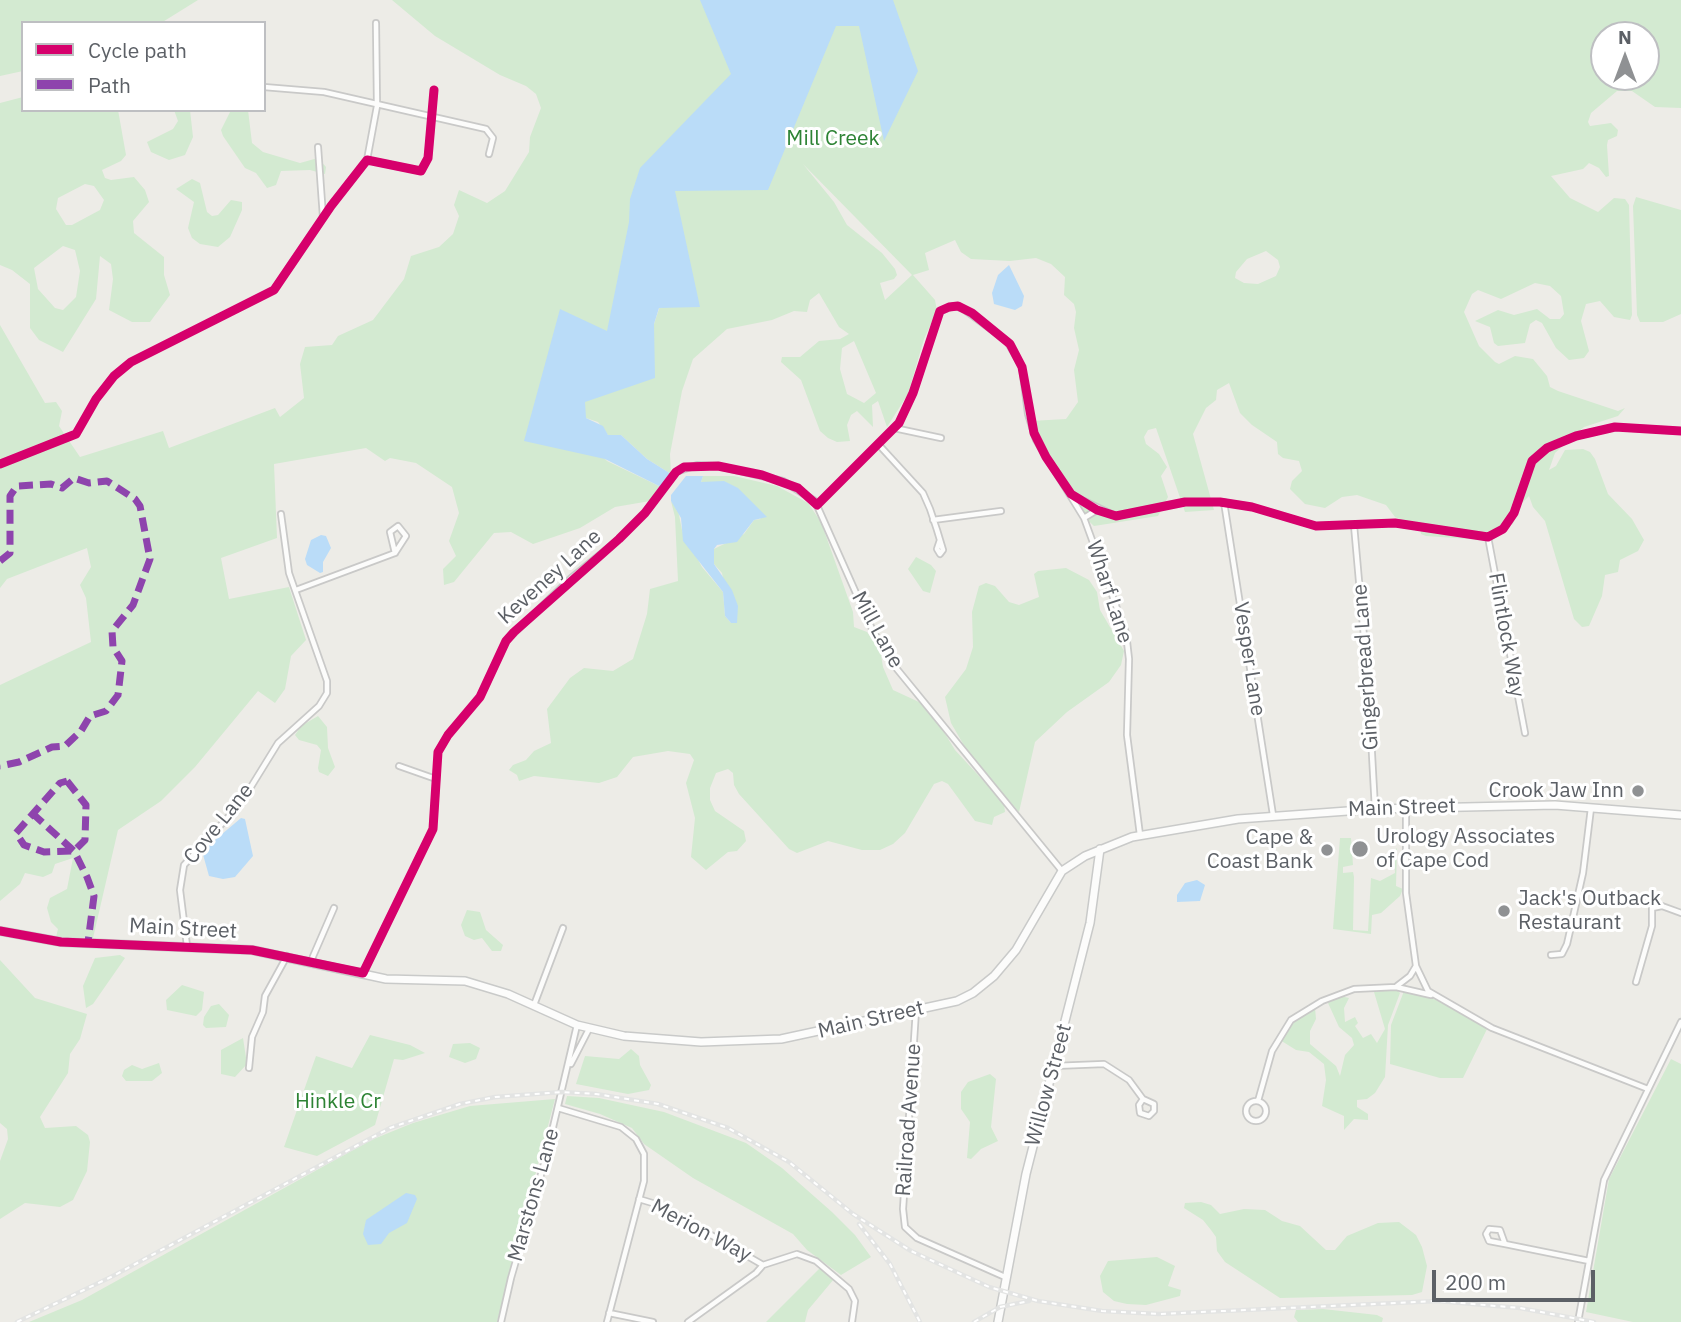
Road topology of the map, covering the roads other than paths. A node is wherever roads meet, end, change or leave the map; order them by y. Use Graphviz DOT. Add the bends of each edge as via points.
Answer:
graph roads {
  1 [pos="376,23"];
  2 [pos="266,87"];
  3 [pos="434,90"];
  4 [pos="377,106"];
  5 [pos="432,116"];
  6 [pos="318,147"];
  7 [pos="489,154"];
  8 [pos="367,160"];
  9 [pos="323,218"];
  10 [pos="894,428"];
  11 [pos="1681,431"];
  12 [pos="941,438"];
  13 [pos="879,445"];
  14 [pos="0,464"];
  15 [pos="1071,494"];
  16 [pos="1224,502"];
  17 [pos="817,505"];
  18 [pos="1001,510"];
  19 [pos="1097,510"];
  20 [pos="281,514"];
  21 [pos="1084,518"];
  22 [pos="933,520"];
  23 [pos="1354,525"];
  24 [pos="1488,537"];
  25 [pos="940,540"];
  26 [pos="395,553"];
  27 [pos="296,590"];
  28 [pos="1525,733"];
  29 [pos="399,766"];
  30 [pos="436,779"];
  31 [pos="1591,807"];
  32 [pos="1406,808"];
  33 [pos="1375,809"];
  34 [pos="1273,815"];
  35 [pos="1681,815"];
  36 [pos="1140,835"];
  37 [pos="1100,849"];
  38 [pos="1062,871"];
  39 [pos="334,908"];
  40 [pos="1681,913"];
  41 [pos="563,928"];
  42 [pos="0,931"];
  43 [pos="187,946"];
  44 [pos="287,956"];
  45 [pos="1550,956"];
  46 [pos="311,961"];
  47 [pos="1416,966"];
  48 [pos="363,973"];
  49 [pos="1636,982"];
  50 [pos="1396,987"];
  51 [pos="1432,995"];
  52 [pos="534,1006"];
  53 [pos="916,1009"];
  54 [pos="1681,1022"];
  55 [pos="578,1025"];
  56 [pos="589,1028"];
  57 [pos="1053,1066"];
  58 [pos="249,1068"];
  59 [pos="569,1068"];
  60 [pos="1648,1089"];
  61 [pos="1143,1099"];
  62 [pos="1258,1101"];
  63 [pos="558,1108"];
  64 [pos="639,1199"];
  65 [pos="1505,1244"];
  66 [pos="1589,1262"];
  67 [pos="763,1265"];
  68 [pos="1005,1277"];
  69 [pos="609,1313"];
  70 [pos="502,1322"];
  71 [pos="607,1322"];
  72 [pos="653,1322"];
  73 [pos="688,1322"];
  74 [pos="852,1322"];
  75 [pos="998,1322"];
  76 [pos="1578,1322"];
  1 -- 4 [label="street"];
  2 -- 4 [label="street" via="309,89"];
  3 -- 5 [label="street"];
  4 -- 5 [label="street"];
  4 -- 8 [label="street"];
  5 -- 7 [label="street" via="490,131 494,146"];
  5 -- 8 [label="street" via="427,163 421,171"];
  6 -- 9 [label="street"];
  8 -- 9 [label="street"];
  9 -- 14 [label="street" via="274,290 131,362 96,399 76,434"];
  10 -- 12 [label="street"];
  10 -- 13 [label="street"];
  10 -- 15 [label="street, Wharf Lane" via="910,402 940,311 962,308 1014,349 1022,367 1036,440"];
  11 -- 24 [label="street" via="1615,427 1547,448 1532,461 1514,513 1500,532"];
  13 -- 17 [label="street"];
  13 -- 22 [label="street" via="918,485"];
  15 -- 19 [label="street"];
  15 -- 21 [label="street, Wharf Lane"];
  16 -- 19 [label="street" via="1188,501 1120,516"];
  16 -- 23 [label="street" via="1312,526"];
  16 -- 34 [label="street, Vesper Lane"];
  17 -- 30 [label="street, Keveney Lane" via="798,488 762,475 706,465 676,472 619,539 506,641 480,697 443,743"];
  17 -- 38 [label="street, Mill Lane" via="892,663"];
  18 -- 22 [label="street"];
  19 -- 21 [label="street"];
  20 -- 27 [label="street" via="289,573"];
  21 -- 36 [label="street, Wharf Lane" via="1128,644 1127,729"];
  22 -- 25 [label="street"];
  23 -- 24 [label="street" via="1395,523"];
  23 -- 33 [label="street, Gingerbread Lane"];
  24 -- 28 [label="street, Flintlock Way"];
  26 -- 26 [label="street" via="406,536 398,526 390,532"];
  26 -- 27 [label="street"];
  27 -- 43 [label="street, Cove Lane" via="328,687 319,706 273,749 241,803 184,865 180,890"];
  29 -- 30 [label="street"];
  30 -- 48 [label="street, Keveney Lane" via="437,804 430,837"];
  31 -- 32 [label="main road, Main Street"];
  31 -- 35 [label="main road, Main Street"];
  31 -- 45 [label="street" via="1583,873 1567,944 1562,954"];
  32 -- 33 [label="main road, Main Street"];
  32 -- 47 [label="street" via="1406,887"];
  33 -- 34 [label="main road, Main Street"];
  34 -- 36 [label="main road, Main Street"];
  36 -- 37 [label="main road, Main Street"];
  37 -- 38 [label="main road, Main Street"];
  37 -- 57 [label="main road, Willow Street" via="1090,923"];
  38 -- 53 [label="main road, Main Street" via="1016,950 989,981 963,999"];
  39 -- 46 [label="street"];
  40 -- 49 [label="street" via="1653,908"];
  41 -- 52 [label="street"];
  42 -- 43 [label="main road, Main Street" via="61,942"];
  43 -- 44 [label="main road, Main Street"];
  44 -- 46 [label="main road, Main Street"];
  44 -- 58 [label="street" via="265,996 263,1013 251,1037"];
  46 -- 48 [label="main road, Main Street"];
  47 -- 50 [label="street"];
  47 -- 51 [label="street"];
  48 -- 52 [label="main road, Main Street" via="393,979 465,981"];
  50 -- 51 [label="street"];
  50 -- 62 [label="street" via="1354,989 1291,1020 1272,1051"];
  51 -- 60 [label="street" via="1492,1028"];
  52 -- 55 [label="main road, Main Street"];
  53 -- 56 [label="main road, Main Street" via="802,1036 761,1040 682,1041"];
  53 -- 68 [label="street, Railroad Avenue" via="903,1209 908,1231"];
  54 -- 60 [label="street"];
  55 -- 56 [label="main road, Main Street"];
  55 -- 59 [label="street, Marstons Lane"];
  56 -- 59 [label="street, Marstons Lane"];
  57 -- 61 [label="street" via="1104,1064 1129,1080"];
  57 -- 68 [label="main road, Willow Street"];
  59 -- 63 [label="street, Marstons Lane"];
  60 -- 66 [label="street" via="1604,1181"];
  62 -- 62 [label="street" via="1247,1110 1255,1121 1266,1111"];
  63 -- 64 [label="street" via="608,1122 636,1139 646,1168"];
  63 -- 70 [label="street, Marstons Lane"];
  64 -- 67 [label="street, Merion Way" via="659,1205"];
  64 -- 69 [label="street"];
  65 -- 65 [label="street" via="1489,1241 1489,1229 1500,1230"];
  65 -- 66 [label="street"];
  66 -- 76 [label="street"];
  67 -- 73 [label="street"];
  67 -- 74 [label="street" via="797,1254 818,1262 853,1295"];
  68 -- 75 [label="main road, Willow Street"];
  69 -- 71 [label="street"];
  69 -- 72 [label="street"];
}
